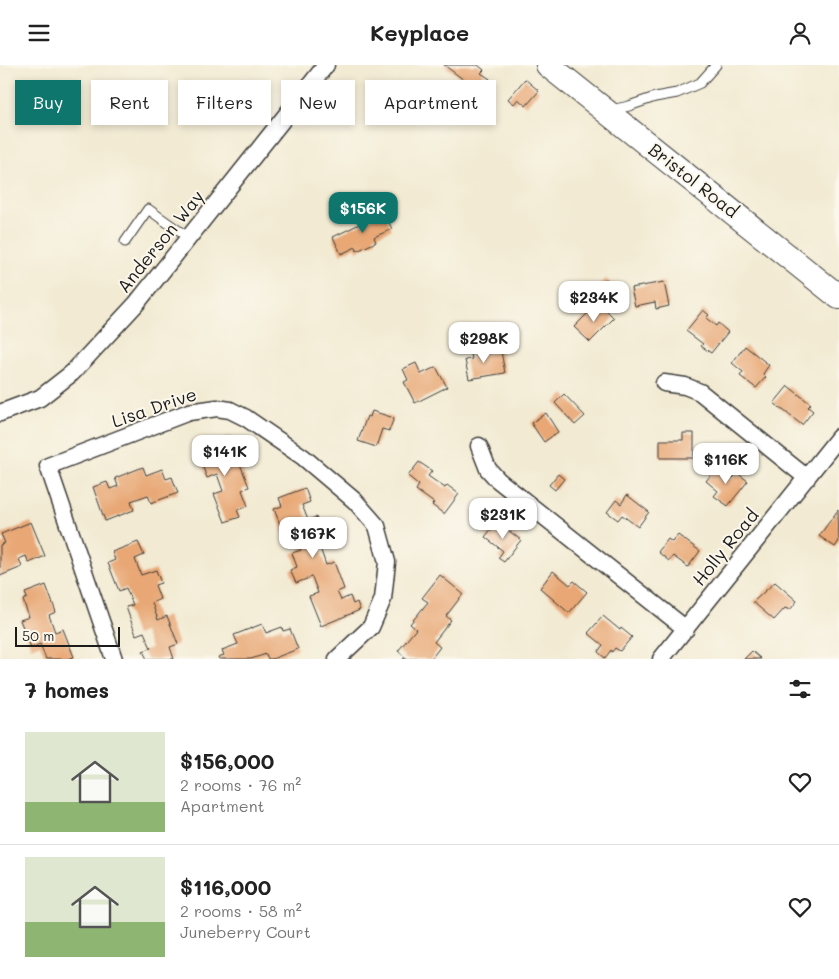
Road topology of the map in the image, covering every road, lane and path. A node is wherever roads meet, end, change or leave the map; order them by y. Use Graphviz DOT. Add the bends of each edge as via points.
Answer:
graph roads {
  1 [pos="326,65"];
  2 [pos="548,65"];
  3 [pos="716,65"];
  4 [pos="606,111"];
  5 [pos="189,238"];
  6 [pos="125,242"];
  7 [pos="839,297"];
  8 [pos="664,383"];
  9 [pos="0,413"];
  10 [pos="839,437"];
  11 [pos="479,446"];
  12 [pos="807,478"];
  13 [pos="686,629"];
  14 [pos="114,659"];
  15 [pos="337,659"];
  16 [pos="661,659"];
  1 -- 5 [label="street, Anderson Way"];
  2 -- 4 [label="main road, Bristol Road"];
  3 -- 4 [label="lane" via="700,83 684,90"];
  4 -- 7 [label="main road, Bristol Road"];
  5 -- 6 [label="lane" via="148,209"];
  5 -- 9 [label="street, Anderson Way" via="136,304 72,373 40,397"];
  8 -- 12 [label="street" via="700,392"];
  10 -- 12 [label="street, Holly Road"];
  11 -- 13 [label="street" via="488,469 498,479"];
  12 -- 13 [label="street, Holly Road"];
  13 -- 16 [label="street, Holly Road"];
  14 -- 15 [label="street, Lisa Drive" via="48,466 189,412 217,408 246,418 303,457 355,501 377,526 387,562 383,599 371,627"];
}
